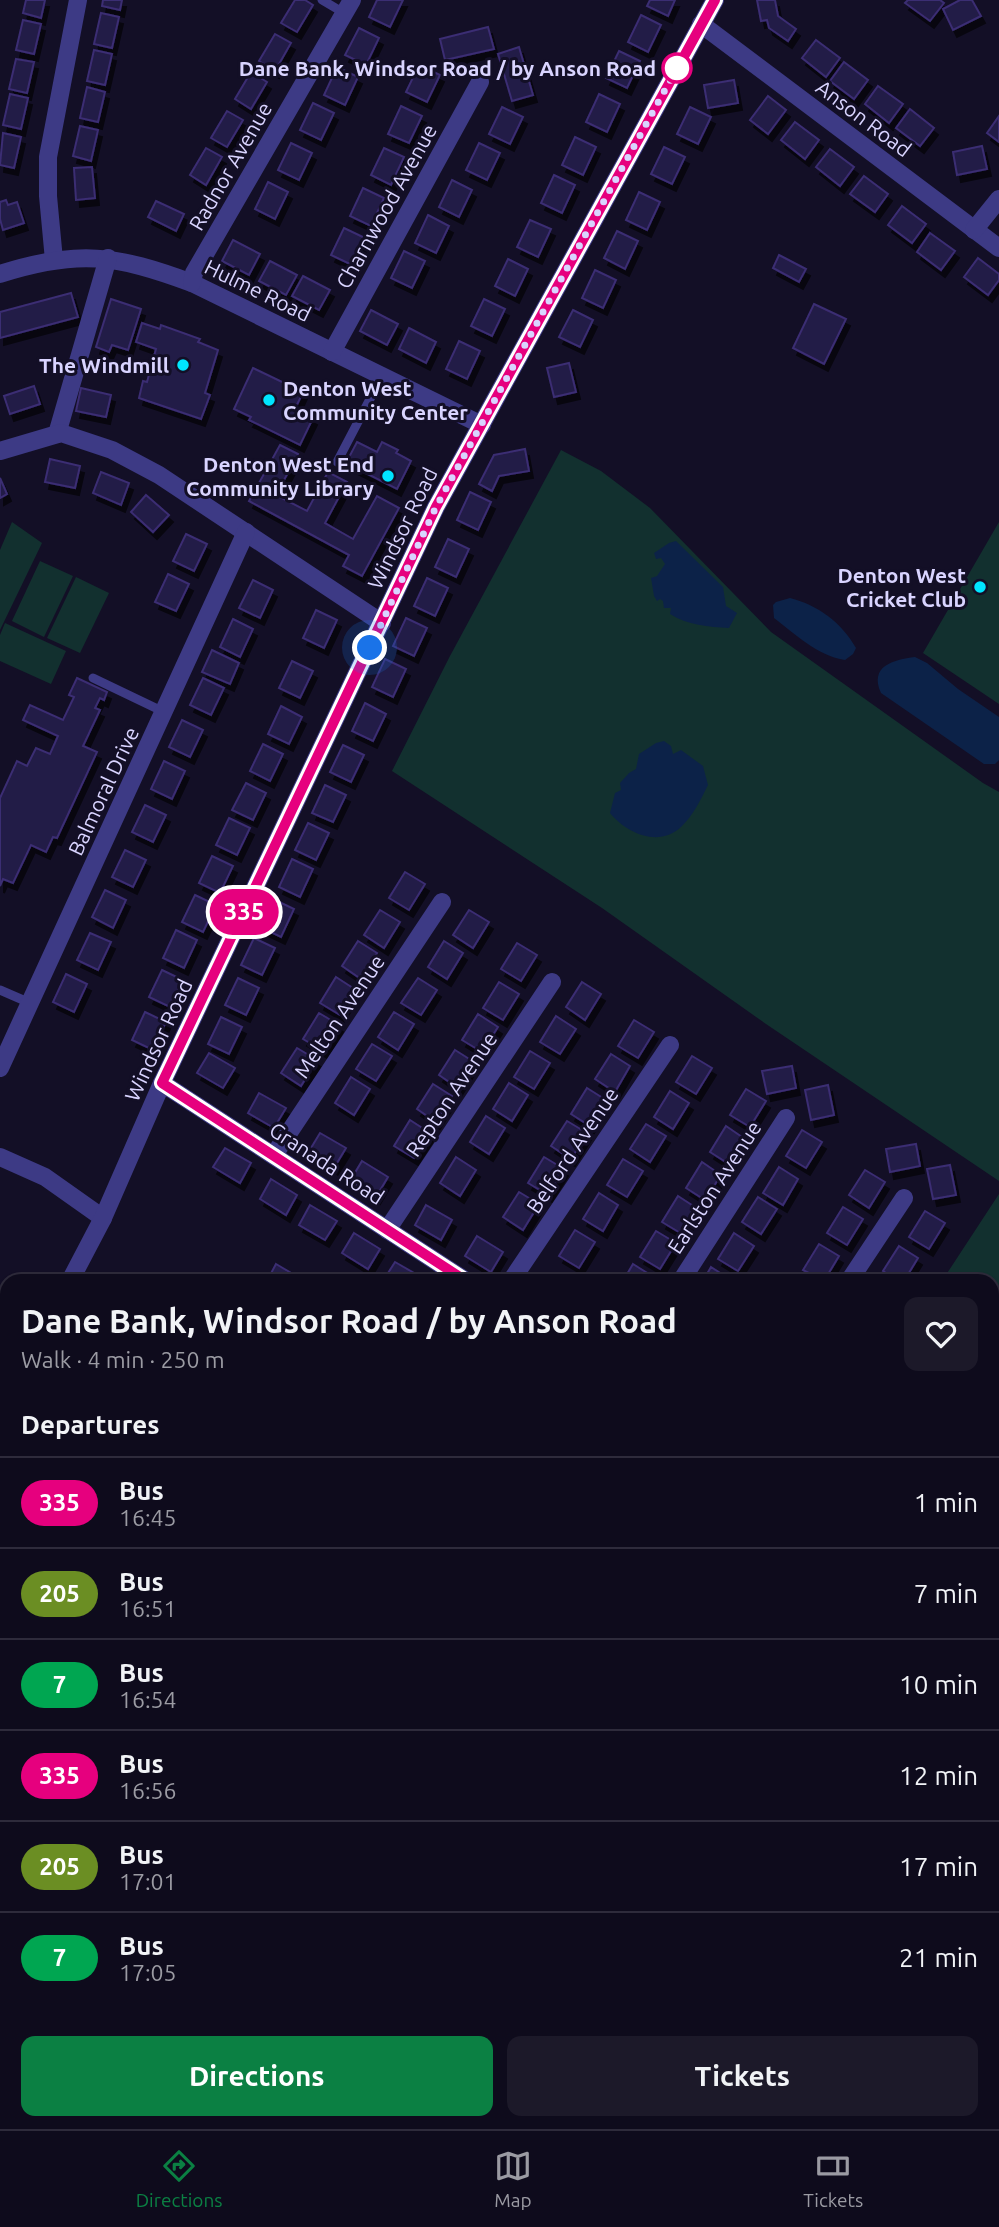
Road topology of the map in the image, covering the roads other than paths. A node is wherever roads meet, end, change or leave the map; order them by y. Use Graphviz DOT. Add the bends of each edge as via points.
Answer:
graph roads {
  1 [pos="78,0"];
  2 [pos="322,0"];
  3 [pos="715,0"];
  4 [pos="348,7"];
  5 [pos="701,24"];
  6 [pos="480,82"];
  7 [pos="999,199"];
  8 [pos="974,230"];
  9 [pos="999,248"];
  10 [pos="108,258"];
  11 [pos="54,260"];
  12 [pos="0,274"];
  13 [pos="192,283"];
  14 [pos="332,352"];
  15 [pos="382,376"];
  16 [pos="482,425"];
  17 [pos="57,434"];
  18 [pos="0,451"];
  19 [pos="337,462"];
  20 [pos="246,532"];
  21 [pos="382,623"];
  22 [pos="93,678"];
  23 [pos="164,712"];
  24 [pos="442,902"];
  25 [pos="552,982"];
  26 [pos="0,990"];
  27 [pos="30,1003"];
  28 [pos="670,1045"];
  29 [pos="0,1068"];
  30 [pos="162,1083"];
  31 [pos="786,1118"];
  32 [pos="274,1155"];
  33 [pos="0,1157"];
  34 [pos="904,1198"];
  35 [pos="103,1218"];
  36 [pos="387,1230"];
  37 [pos="74,1274"];
  38 [pos="455,1274"];
  39 [pos="517,1274"];
  40 [pos="686,1274"];
  41 [pos="854,1274"];
  1 -- 11 [label="street" via="48,157"];
  2 -- 4 [label="lane"];
  3 -- 5 [label="street, Windsor Road"];
  4 -- 13 [label="street, Radnor Avenue" via="194,272"];
  5 -- 8 [label="street, Anson Road"];
  5 -- 16 [label="street, Windsor Road"];
  6 -- 14 [label="street, Charnwood Avenue"];
  7 -- 8 [label="street"];
  8 -- 9 [label="street, Anson Road"];
  10 -- 11 [label="street, Hulme Road"];
  10 -- 13 [label="street, Hulme Road"];
  10 -- 17 [label="street"];
  11 -- 12 [label="street, Hulme Road"];
  13 -- 14 [label="street, Hulme Road"];
  14 -- 15 [label="street, Hulme Road"];
  15 -- 16 [label="street, Hulme Road"];
  15 -- 19 [label="lane"];
  16 -- 21 [label="street, Windsor Road" via="436,507"];
  17 -- 18 [label="street"];
  17 -- 20 [label="street" via="112,450"];
  20 -- 21 [label="street"];
  20 -- 23 [label="street, Balmoral Drive"];
  21 -- 30 [label="street, Windsor Road"];
  22 -- 23 [label="lane"];
  23 -- 27 [label="street, Balmoral Drive"];
  24 -- 32 [label="street, Melton Avenue"];
  25 -- 36 [label="street, Repton Avenue"];
  26 -- 27 [label="lane"];
  27 -- 29 [label="street, Balmoral Drive"];
  28 -- 39 [label="street, Belford Avenue"];
  30 -- 32 [label="street, Granada Road"];
  30 -- 35 [label="street, Windsor Road"];
  31 -- 40 [label="street, Earlston Avenue"];
  32 -- 36 [label="street, Granada Road"];
  33 -- 35 [label="street" via="45,1177"];
  34 -- 41 [label="street"];
  35 -- 37 [label="street, Windsor Road"];
  36 -- 38 [label="street, Granada Road"];
}
